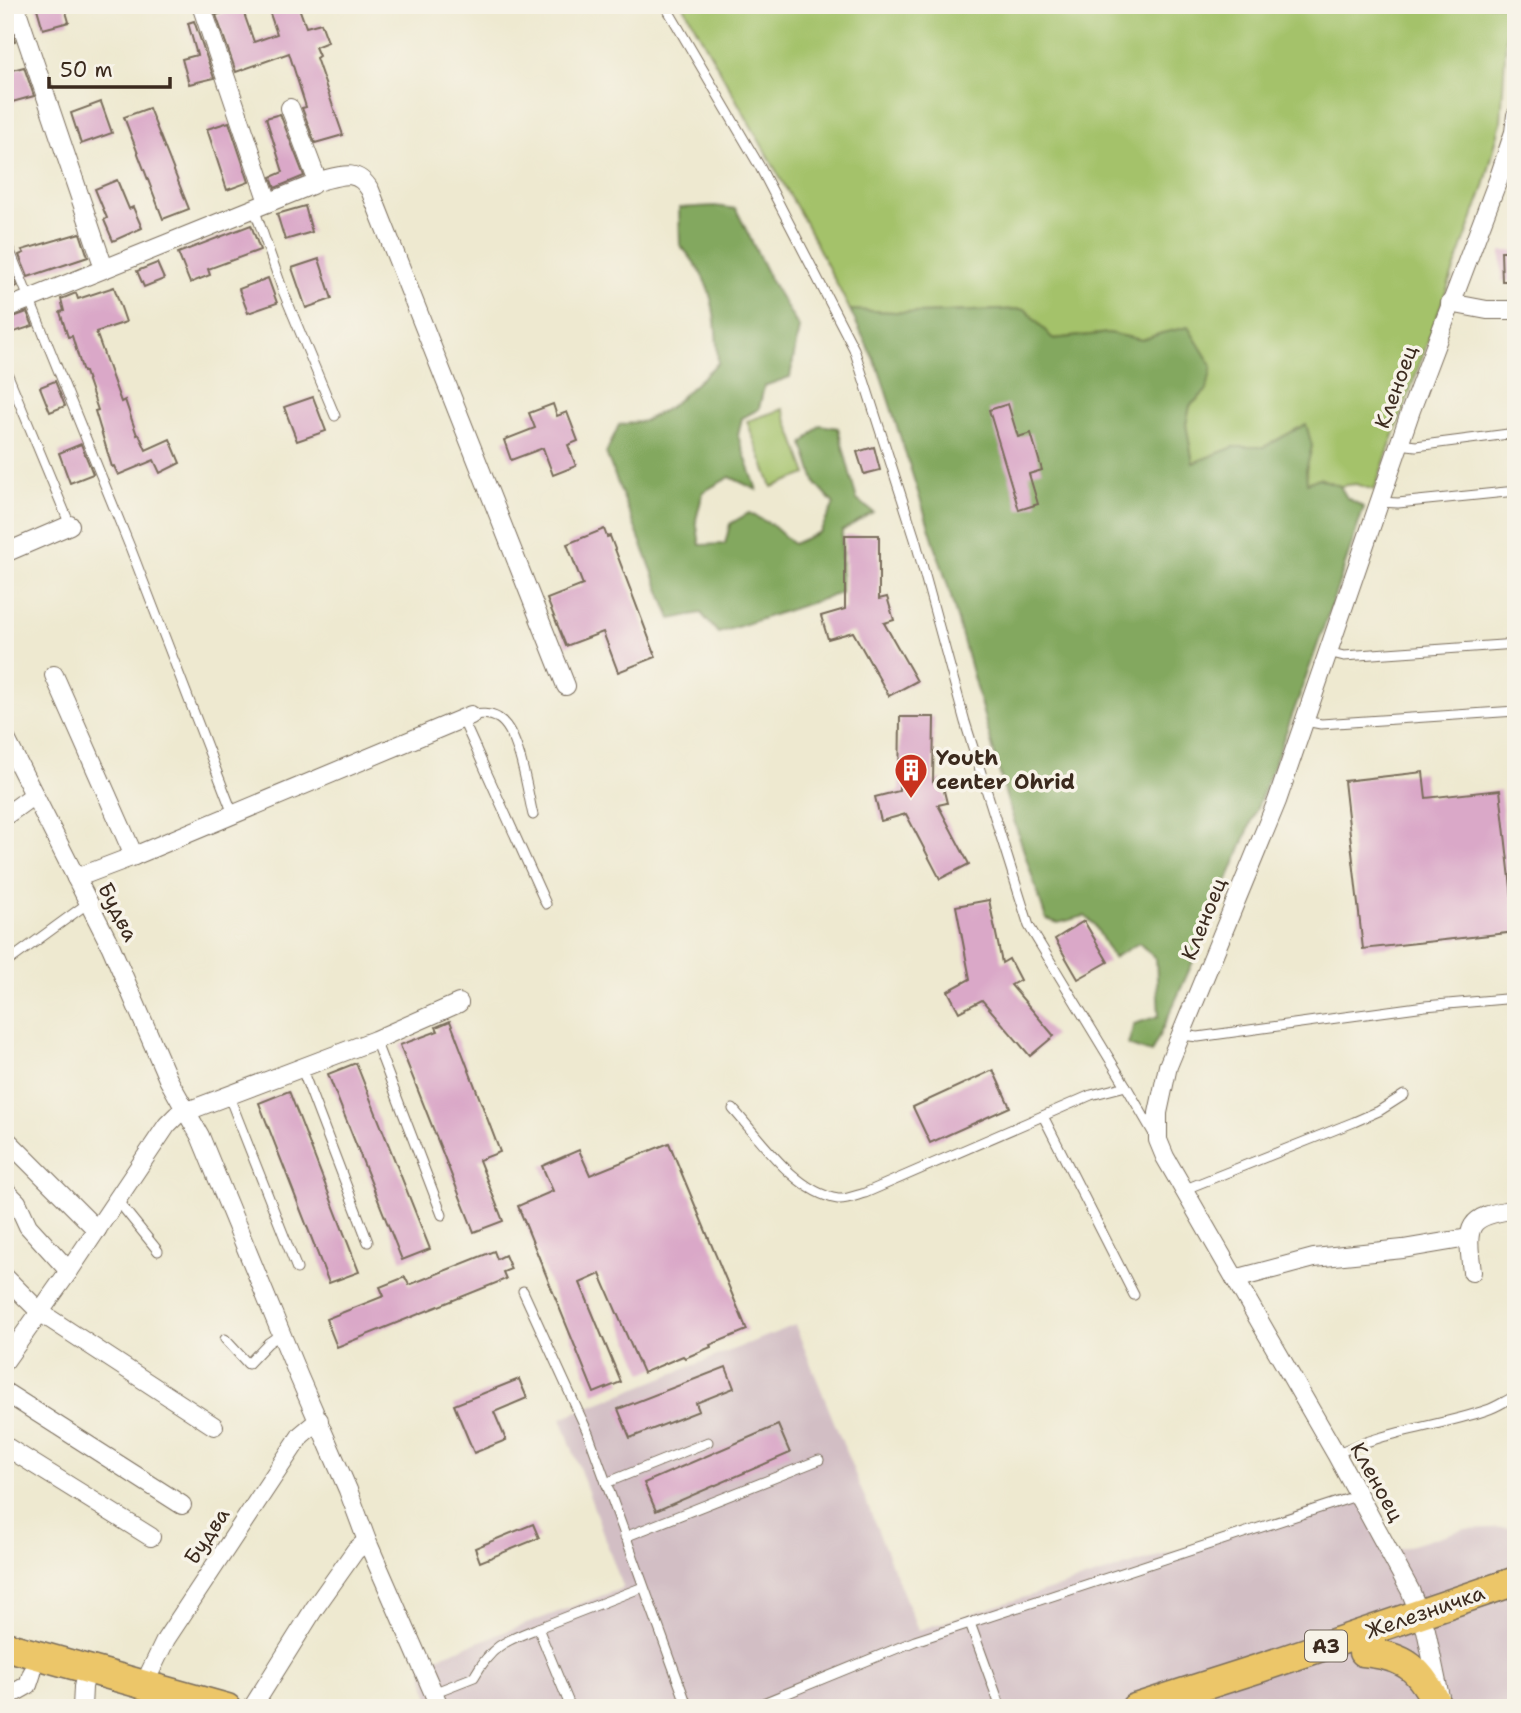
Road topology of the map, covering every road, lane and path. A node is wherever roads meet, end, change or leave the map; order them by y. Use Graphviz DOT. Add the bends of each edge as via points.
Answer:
graph roads {
  1 [pos="15,5"];
  2 [pos="201,5"];
  3 [pos="665,5"];
  4 [pos="290,108"];
  5 [pos="1516,116"];
  6 [pos="315,182"];
  7 [pos="261,205"];
  8 [pos="9,248"];
  9 [pos="104,268"];
  10 [pos="30,300"];
  11 [pos="1450,303"];
  12 [pos="5,309"];
  13 [pos="1516,310"];
  14 [pos="5,368"];
  15 [pos="335,415"];
  16 [pos="1516,433"];
  17 [pos="1399,444"];
  18 [pos="1516,491"];
  19 [pos="1379,502"];
  20 [pos="71,525"];
  21 [pos="5,554"];
  22 [pos="1516,644"];
  23 [pos="1328,652"];
  24 [pos="54,675"];
  25 [pos="566,686"];
  26 [pos="1516,711"];
  27 [pos="467,716"];
  28 [pos="1305,720"];
  29 [pos="5,737"];
  30 [pos="34,795"];
  31 [pos="233,814"];
  32 [pos="533,815"];
  33 [pos="5,816"];
  34 [pos="134,856"];
  35 [pos="76,878"];
  36 [pos="88,903"];
  37 [pos="546,904"];
  38 [pos="6,963"];
  39 [pos="1516,998"];
  40 [pos="459,1003"];
  41 [pos="1181,1035"];
  42 [pos="374,1040"];
  43 [pos="301,1067"];
  44 [pos="1126,1086"];
  45 [pos="228,1094"];
  46 [pos="1404,1095"];
  47 [pos="733,1109"];
  48 [pos="186,1110"];
  49 [pos="1043,1116"];
  50 [pos="5,1138"];
  51 [pos="1158,1140"];
  52 [pos="5,1190"];
  53 [pos="1183,1190"];
  54 [pos="117,1200"];
  55 [pos="1516,1209"];
  56 [pos="442,1215"];
  57 [pos="97,1230"];
  58 [pos="1468,1238"];
  59 [pos="368,1242"];
  60 [pos="158,1251"];
  61 [pos="297,1269"];
  62 [pos="69,1271"];
  63 [pos="1472,1272"];
  64 [pos="5,1277"];
  65 [pos="1235,1279"];
  66 [pos="523,1290"];
  67 [pos="1134,1295"];
  68 [pos="41,1313"];
  69 [pos="281,1334"];
  70 [pos="225,1339"];
  71 [pos="5,1361"];
  72 [pos="5,1392"];
  73 [pos="1516,1395"];
  74 [pos="319,1420"];
  75 [pos="214,1426"];
  76 [pos="708,1442"];
  77 [pos="5,1447"];
  78 [pos="1336,1454"];
  79 [pos="819,1460"];
  80 [pos="606,1483"];
  81 [pos="1359,1495"];
  82 [pos="182,1506"];
  83 [pos="152,1537"];
  84 [pos="625,1537"];
  85 [pos="367,1542"];
  86 [pos="1516,1581"];
  87 [pos="643,1587"];
  88 [pos="1516,1599"];
  89 [pos="1423,1621"];
  90 [pos="970,1623"];
  91 [pos="538,1628"];
  92 [pos="5,1646"];
  93 [pos="1363,1652"];
  94 [pos="18,1670"];
  95 [pos="84,1688"];
  96 [pos="151,1697"];
  97 [pos="5,1698"];
  98 [pos="436,1700"];
  99 [pos="227,1708"];
  100 [pos="252,1708"];
  101 [pos="571,1708"];
  102 [pos="688,1708"];
  103 [pos="751,1708"];
  104 [pos="1001,1708"];
  105 [pos="1135,1708"];
  106 [pos="1198,1708"];
  107 [pos="1440,1708"];
  1 -- 9 [label="street"];
  2 -- 7 [label="street"];
  3 -- 44 [label="lane" via="760,167 855,349 1029,926"];
  4 -- 6 [label="street"];
  5 -- 11 [label="street, Кленоец" via="1498,180"];
  6 -- 7 [label="street"];
  6 -- 25 [label="street" via="350,174 365,180 370,190"];
  7 -- 9 [label="street"];
  7 -- 15 [label="lane" via="283,291"];
  8 -- 10 [label="lane"];
  9 -- 10 [label="street"];
  10 -- 12 [label="street"];
  10 -- 31 [label="lane"];
  11 -- 13 [label="street"];
  11 -- 17 [label="street, Кленоец"];
  14 -- 20 [label="lane"];
  16 -- 17 [label="lane" via="1416,446"];
  17 -- 19 [label="street, Кленоец"];
  18 -- 19 [label="lane"];
  19 -- 23 [label="street, Кленоец"];
  20 -- 21 [label="street"];
  22 -- 23 [label="lane" via="1344,656"];
  23 -- 28 [label="street, Кленоец"];
  24 -- 34 [label="street"];
  26 -- 28 [label="lane" via="1321,724"];
  27 -- 31 [label="street"];
  27 -- 32 [label="lane" via="484,713 509,728"];
  27 -- 37 [label="lane"];
  28 -- 41 [label="street, Кленоец" via="1277,801"];
  29 -- 30 [label="street, Будва"];
  30 -- 33 [label="street"];
  30 -- 35 [label="street, Будва"];
  31 -- 34 [label="street"];
  34 -- 35 [label="street"];
  35 -- 36 [label="street, Будва"];
  36 -- 38 [label="lane"];
  36 -- 48 [label="street, Будва"];
  39 -- 41 [label="lane" via="1198,1037"];
  40 -- 42 [label="street"];
  41 -- 51 [label="street, Кленоец" via="1168,1066 1158,1113"];
  42 -- 43 [label="street"];
  42 -- 56 [label="lane"];
  43 -- 45 [label="street"];
  43 -- 59 [label="lane"];
  44 -- 49 [label="lane"];
  44 -- 51 [label="lane"];
  45 -- 48 [label="street"];
  45 -- 61 [label="lane"];
  46 -- 53 [label="lane" via="1366,1117"];
  47 -- 49 [label="lane" via="810,1189 841,1199"];
  48 -- 54 [label="street" via="167,1125"];
  48 -- 69 [label="street, Будва"];
  49 -- 67 [label="lane"];
  50 -- 57 [label="street"];
  51 -- 53 [label="street, Кленоец"];
  52 -- 62 [label="street" via="17,1202 28,1226"];
  53 -- 65 [label="street, Кленоец"];
  54 -- 57 [label="street"];
  54 -- 60 [label="lane"];
  55 -- 58 [label="street" via="1482,1216"];
  57 -- 62 [label="street"];
  58 -- 63 [label="street"];
  58 -- 65 [label="street" via="1314,1258"];
  62 -- 68 [label="street"];
  64 -- 68 [label="street"];
  65 -- 78 [label="street, Кленоец"];
  66 -- 80 [label="lane"];
  68 -- 71 [label="street"];
  68 -- 75 [label="street"];
  69 -- 70 [label="lane" via="248,1364"];
  69 -- 74 [label="street, Будва"];
  72 -- 82 [label="street"];
  73 -- 78 [label="lane" via="1491,1409 1381,1437"];
  74 -- 85 [label="street, Будва"];
  74 -- 96 [label="street, Будва" via="301,1435 166,1639 149,1672"];
  76 -- 80 [label="lane"];
  77 -- 83 [label="street"];
  78 -- 81 [label="street, Кленоец"];
  79 -- 84 [label="lane"];
  80 -- 84 [label="lane"];
  81 -- 89 [label="street, Кленоец"];
  81 -- 90 [label="lane"];
  84 -- 87 [label="lane"];
  85 -- 98 [label="street, Будва"];
  85 -- 100 [label="street" via="355,1551 313,1609"];
  86 -- 89 [label="main road, Железничка / A3"];
  87 -- 91 [label="lane"];
  87 -- 102 [label="lane"];
  88 -- 89 [label="main road, Железничка / A3"];
  89 -- 93 [label="main road, Железничка / A3"];
  89 -- 105 [label="main road, Железничка / A3"];
  89 -- 107 [label="street, Кленоец"];
  90 -- 103 [label="lane"];
  90 -- 104 [label="lane"];
  91 -- 98 [label="lane" via="486,1655 474,1677"];
  91 -- 101 [label="lane"];
  92 -- 95 [label="main road"];
  93 -- 106 [label="main road, Железничка / A3"];
  93 -- 107 [label="main road" via="1407,1663"];
  94 -- 95 [label="main road"];
  94 -- 97 [label="street" via="28,1685"];
  95 -- 96 [label="main road"];
  96 -- 99 [label="main road"];
}
